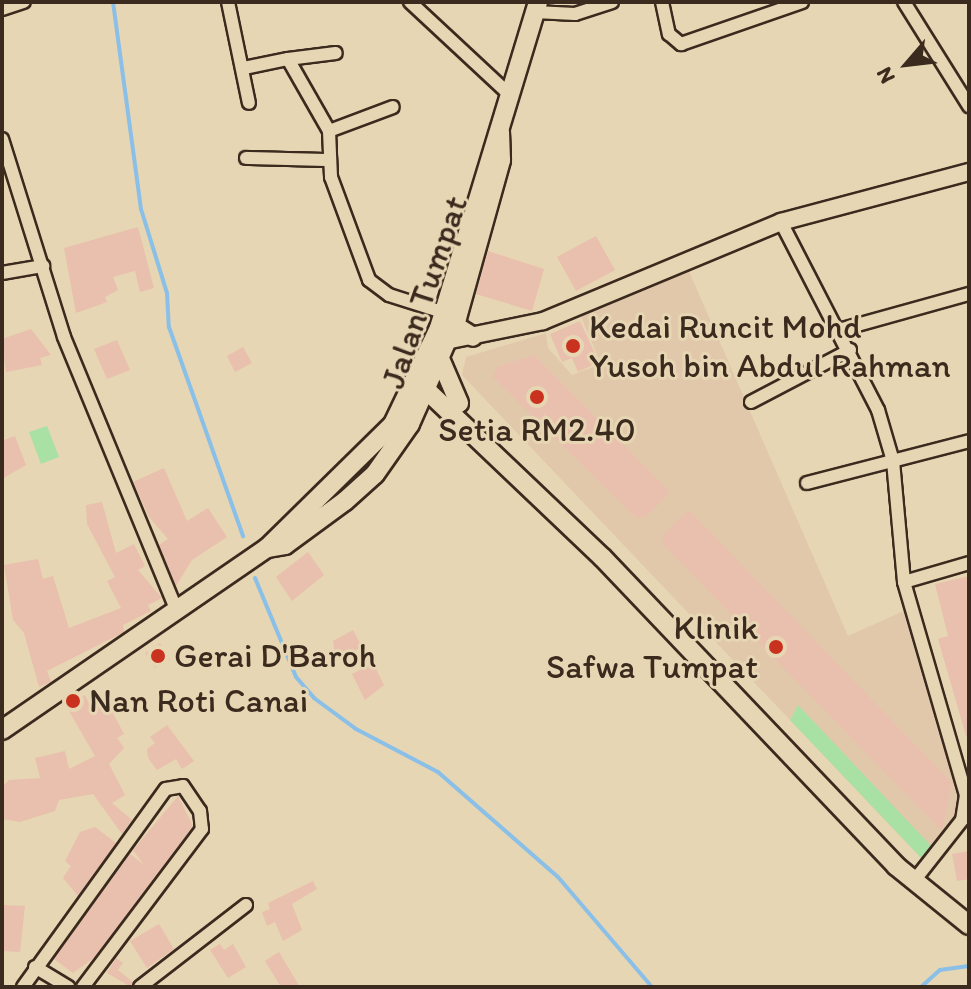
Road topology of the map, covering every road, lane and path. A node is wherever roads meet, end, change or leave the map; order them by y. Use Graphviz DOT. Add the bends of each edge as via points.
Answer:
graph roads {
  1 [pos="24,2"];
  2 [pos="228,2"];
  3 [pos="410,2"];
  4 [pos="612,2"];
  5 [pos="662,2"];
  6 [pos="802,2"];
  7 [pos="904,2"];
  8 [pos="536,7"];
  9 [pos="2,9"];
  10 [pos="336,53"];
  11 [pos="288,59"];
  12 [pos="244,68"];
  13 [pos="511,96"];
  14 [pos="249,103"];
  15 [pos="969,106"];
  16 [pos="393,107"];
  17 [pos="500,129"];
  18 [pos="329,131"];
  19 [pos="2,139"];
  20 [pos="246,158"];
  21 [pos="329,160"];
  22 [pos="8,171"];
  23 [pos="969,172"];
  24 [pos="781,222"];
  25 [pos="461,258"];
  26 [pos="43,266"];
  27 [pos="2,273"];
  28 [pos="969,294"];
  29 [pos="436,310"];
  30 [pos="454,325"];
  31 [pos="839,330"];
  32 [pos="499,333"];
  33 [pos="473,337"];
  34 [pos="439,350"];
  35 [pos="850,350"];
  36 [pos="425,381"];
  37 [pos="751,402"];
  38 [pos="459,412"];
  39 [pos="401,424"];
  40 [pos="969,441"];
  41 [pos="893,461"];
  42 [pos="807,483"];
  43 [pos="969,563"];
  44 [pos="904,582"];
  45 [pos="176,609"];
  46 [pos="2,730"];
  47 [pos="914,881"];
  48 [pos="246,905"];
  49 [pos="969,925"];
  50 [pos="35,967"];
  51 [pos="23,987"];
  52 [pos="68,987"];
  53 [pos="83,987"];
  54 [pos="140,987"];
  1 -- 9 [label="street"];
  2 -- 12 [label="street"];
  3 -- 13 [label="street"];
  4 -- 8 [label="street" via="575,14"];
  5 -- 6 [label="street" via="669,34 681,44"];
  7 -- 15 [label="street"];
  8 -- 13 [label="main road, Jalan Tumpat"];
  10 -- 11 [label="street"];
  11 -- 12 [label="street"];
  11 -- 18 [label="street"];
  12 -- 14 [label="street"];
  13 -- 17 [label="main road, Jalan Tumpat"];
  16 -- 18 [label="street"];
  17 -- 25 [label="main road, Jalan Tumpat"];
  17 -- 30 [label="main road, Jalan Tumpat" via="501,160"];
  18 -- 21 [label="street"];
  19 -- 22 [label="street"];
  20 -- 21 [label="street"];
  21 -- 29 [label="street" via="369,280 389,295"];
  22 -- 26 [label="street"];
  23 -- 24 [label="street"];
  24 -- 31 [label="street"];
  24 -- 32 [label="street" via="601,298"];
  25 -- 29 [label="main road"];
  25 -- 34 [label="main road, Jalan Tumpat"];
  26 -- 27 [label="street"];
  26 -- 45 [label="street" via="64,337"];
  28 -- 31 [label="street"];
  29 -- 39 [label="main road"];
  30 -- 33 [label="main road"];
  30 -- 34 [label="main road, Jalan Tumpat"];
  31 -- 35 [label="street"];
  32 -- 33 [label="street"];
  32 -- 34 [label="street"];
  33 -- 34 [label="street"];
  34 -- 36 [label="main road, Jalan Tumpat"];
  34 -- 38 [label="main road"];
  35 -- 37 [label="street"];
  35 -- 41 [label="street"];
  36 -- 38 [label="main road"];
  36 -- 39 [label="main road, Jalan Tumpat"];
  38 -- 39 [label="main road"];
  38 -- 47 [label="main road" via="506,472 523,480"];
  39 -- 45 [label="main road, Jalan Tumpat" via="375,474 345,501 285,545 267,548"];
  40 -- 41 [label="street"];
  41 -- 42 [label="street"];
  41 -- 44 [label="street"];
  43 -- 44 [label="street"];
  44 -- 47 [label="street" via="966,795 962,820"];
  45 -- 46 [label="main road, Jalan Tumpat"];
  47 -- 49 [label="main road"];
  48 -- 54 [label="street"];
  50 -- 51 [label="street"];
  50 -- 52 [label="street"];
  50 -- 53 [label="street" via="166,789 183,786 200,811 202,829"];
}
